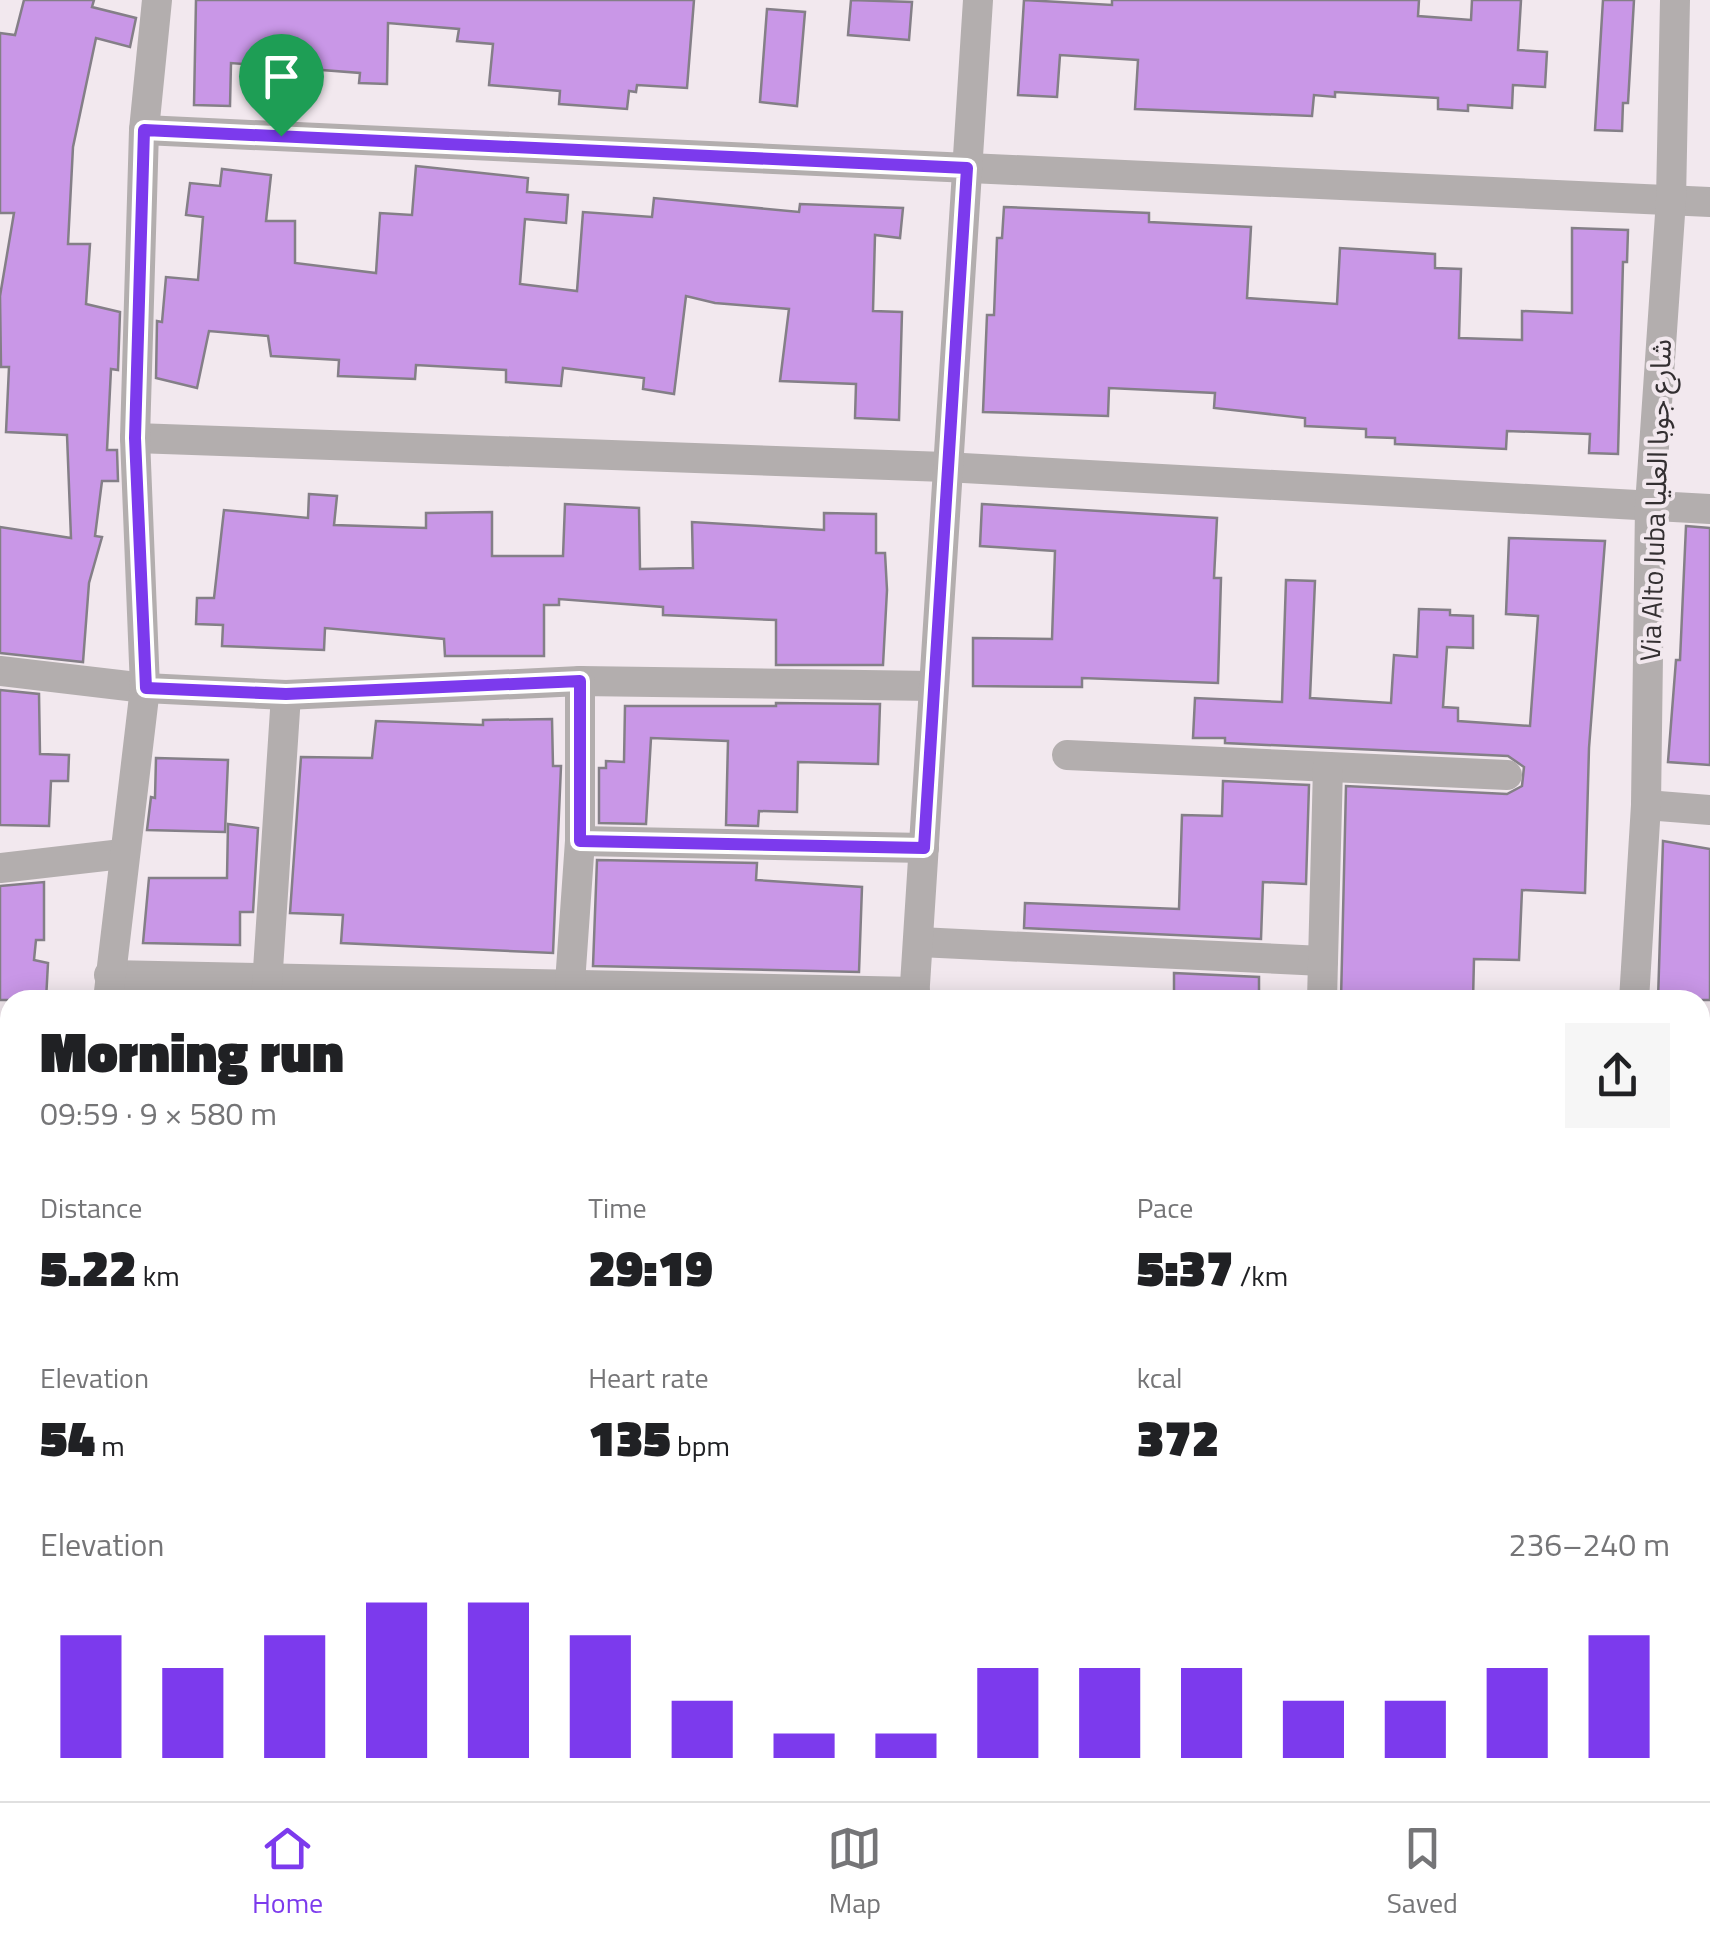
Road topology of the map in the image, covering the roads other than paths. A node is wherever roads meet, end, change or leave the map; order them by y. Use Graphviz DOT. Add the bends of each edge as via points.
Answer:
graph roads {
  1 [pos="157,0"];
  2 [pos="978,0"];
  3 [pos="1675,0"];
  4 [pos="144,130"];
  5 [pos="967,168"];
  6 [pos="1671,200"];
  7 [pos="1710,202"];
  8 [pos="135,438"];
  9 [pos="944,468"];
  10 [pos="1650,505"];
  11 [pos="1710,509"];
  12 [pos="0,671"];
  13 [pos="580,681"];
  14 [pos="932,686"];
  15 [pos="146,688"];
  16 [pos="286,694"];
  17 [pos="1067,755"];
  18 [pos="1328,767"];
  19 [pos="1507,776"];
  20 [pos="1646,805"];
  21 [pos="1710,810"];
  22 [pos="580,841"];
  23 [pos="924,848"];
  24 [pos="122,854"];
  25 [pos="0,868"];
  26 [pos="918,942"];
  27 [pos="1323,961"];
  28 [pos="108,988"];
  29 [pos="267,989"];
  30 [pos="369,990"];
  31 [pos="574,990"];
  32 [pos="914,990"];
  33 [pos="1322,990"];
  34 [pos="1635,990"];
  1 -- 4 [label="street"];
  2 -- 5 [label="street"];
  3 -- 6 [label="street, Via Alto Juba شارع جوبا العليا"];
  4 -- 5 [label="street"];
  4 -- 8 [label="street"];
  5 -- 6 [label="street"];
  5 -- 9 [label="street"];
  6 -- 7 [label="street"];
  6 -- 10 [label="street, Via Alto Juba شارع جوبا العليا"];
  8 -- 9 [label="street"];
  8 -- 15 [label="street"];
  9 -- 10 [label="street"];
  9 -- 14 [label="street"];
  10 -- 11 [label="street"];
  10 -- 20 [label="street, Via Alto Juba شارع جوبا العليا"];
  12 -- 15 [label="street"];
  13 -- 14 [label="street"];
  13 -- 16 [label="street"];
  13 -- 22 [label="street"];
  14 -- 23 [label="street"];
  15 -- 16 [label="street"];
  15 -- 24 [label="street"];
  16 -- 29 [label="street"];
  17 -- 18 [label="street"];
  18 -- 19 [label="street"];
  18 -- 27 [label="street"];
  20 -- 21 [label="street"];
  20 -- 34 [label="street, Via Alto Juba شارع جوبا العليا"];
  22 -- 23 [label="street"];
  22 -- 31 [label="street"];
  23 -- 26 [label="street"];
  24 -- 25 [label="street"];
  24 -- 28 [label="street"];
  26 -- 27 [label="street"];
  26 -- 32 [label="street"];
  27 -- 33 [label="street"];
  28 -- 29 [label="street"];
  29 -- 30 [label="street"];
}
